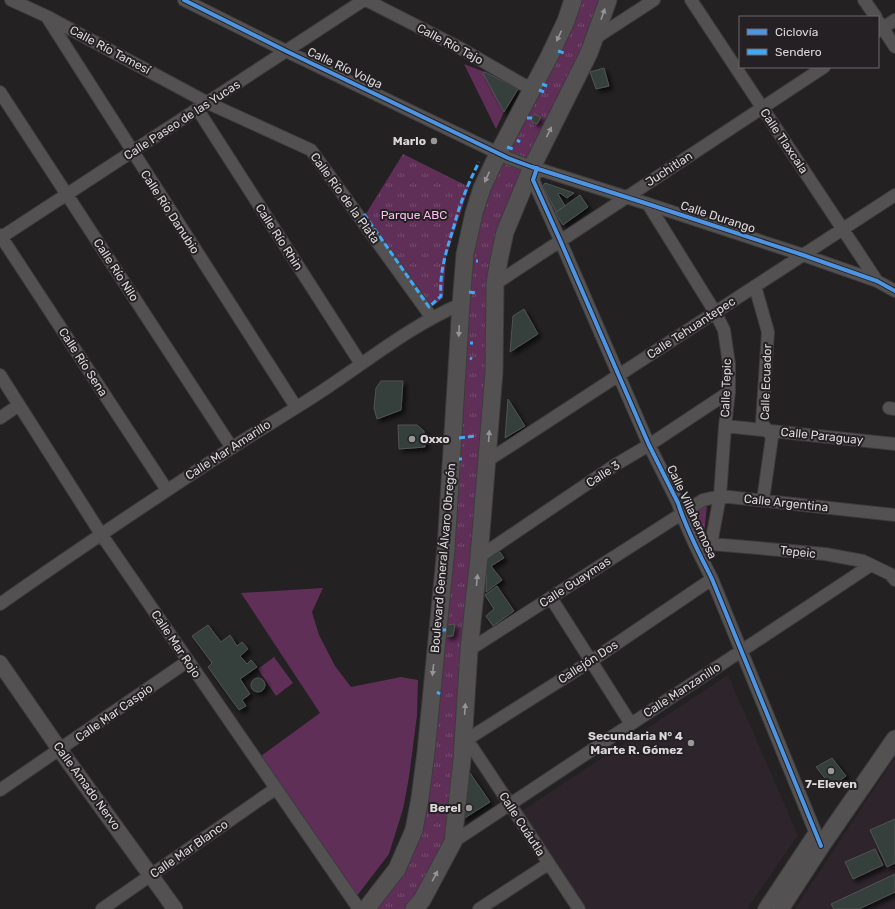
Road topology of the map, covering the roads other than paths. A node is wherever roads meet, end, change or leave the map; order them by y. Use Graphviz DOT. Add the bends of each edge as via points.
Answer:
graph roads {
  1 [pos="11,0"];
  2 [pos="184,0"];
  3 [pos="365,0"];
  4 [pos="574,0"];
  5 [pos="608,0"];
  6 [pos="654,0"];
  7 [pos="690,0"];
  8 [pos="864,0"];
  9 [pos="46,16"];
  10 [pos="875,16"];
  11 [pos="895,20"];
  12 [pos="880,27"];
  13 [pos="594,40"];
  14 [pos="895,47"];
  15 [pos="286,51"];
  16 [pos="822,68"];
  17 [pos="533,88"];
  18 [pos="0,92"];
  19 [pos="203,106"];
  20 [pos="762,108"];
  21 [pos="132,153"];
  22 [pos="498,154"];
  23 [pos="535,168"];
  24 [pos="66,195"];
  25 [pos="895,195"];
  26 [pos="627,197"];
  27 [pos="648,204"];
  28 [pos="843,229"];
  29 [pos="1,237"];
  30 [pos="560,240"];
  31 [pos="803,256"];
  32 [pos="877,281"];
  33 [pos="495,284"];
  34 [pos="755,286"];
  35 [pos="895,291"];
  36 [pos="461,304"];
  37 [pos="715,312"];
  38 [pos="432,318"];
  39 [pos="361,364"];
  40 [pos="0,375"];
  41 [pos="618,375"];
  42 [pos="729,392"];
  43 [pos="20,405"];
  44 [pos="296,407"];
  45 [pos="0,418"];
  46 [pos="725,426"];
  47 [pos="768,430"];
  48 [pos="895,444"];
  49 [pos="648,445"];
  50 [pos="232,448"];
  51 [pos="487,461"];
  52 [pos="166,490"];
  53 [pos="720,496"];
  54 [pos="763,500"];
  55 [pos="681,513"];
  56 [pos="895,515"];
  57 [pos="101,534"];
  58 [pos="711,544"];
  59 [pos="696,547"];
  60 [pos="479,557"];
  61 [pos="871,565"];
  62 [pos="712,580"];
  63 [pos="895,580"];
  64 [pos="551,598"];
  65 [pos="0,604"];
  66 [pos="469,650"];
  67 [pos="742,651"];
  68 [pos="188,661"];
  69 [pos="591,661"];
  70 [pos="0,663"];
  71 [pos="631,724"];
  72 [pos="895,739"];
  73 [pos="463,742"];
  74 [pos="60,750"];
  75 [pos="275,789"];
  76 [pos="0,790"];
  77 [pos="509,804"];
  78 [pos="818,839"];
  79 [pos="453,842"];
  80 [pos="548,864"];
  81 [pos="151,875"];
  82 [pos="102,909"];
  83 [pos="175,909"];
  84 [pos="359,909"];
  85 [pos="366,909"];
  86 [pos="414,909"];
  87 [pos="479,909"];
  88 [pos="579,909"];
  89 [pos="764,909"];
  90 [pos="780,909"];
  1 -- 9 [label="street, Calle Río Tamesí"];
  2 -- 15 [label="street, Calle Río Volga"];
  3 -- 15 [label="street, Calle Paseo de las Yucas"];
  3 -- 17 [label="street, Calle Río Tajo"];
  4 -- 17 [label="main road, Boulevard General Álvaro Obregón, one-way"];
  13 -- 5 [label="main road, one-way"];
  6 -- 13 [label="street"];
  7 -- 20 [label="street, Calle Tlaxcala"];
  8 -- 10 [label="street"];
  9 -- 19 [label="street, Calle Río Tamesí"];
  9 -- 21 [label="street, Calle Río Danubio"];
  11 -- 12 [label="street"];
  12 -- 14 [label="street"];
  23 -- 13 [label="main road, one-way"];
  15 -- 19 [label="street, Calle Paseo de las Yucas"];
  15 -- 22 [label="street, Calle Río Volga"];
  16 -- 20 [label="street, Juchitlan"];
  17 -- 22 [label="main road, Boulevard General Álvaro Obregón"];
  18 -- 24 [label="street, Calle Río Nilo"];
  19 -- 21 [label="street, Calle Paseo de las Yucas"];
  19 -- 38 [label="street, Calle Río de la Plata" via="311,150"];
  19 -- 39 [label="street, Calle Río Rhin"];
  20 -- 26 [label="street, Juchitlan"];
  20 -- 28 [label="street, Calle Tlaxcala"];
  21 -- 24 [label="street, Calle Paseo de las Yucas"];
  21 -- 44 [label="street, Calle Río Danubio"];
  22 -- 23 [label="street, Calle Río Volga"];
  22 -- 36 [label="main road, Boulevard General Álvaro Obregón, one-way" via="474,212 465,254"];
  23 -- 26 [label="street, Calle Durango"];
  23 -- 30 [label="street, Calle Villahermosa" via="533,180"];
  23 -- 33 [label="main road" via="505,232"];
  24 -- 29 [label="street, Calle Paseo de las Yucas"];
  24 -- 50 [label="street, Calle Río Nilo"];
  25 -- 28 [label="street, Calle Tehuantepec"];
  26 -- 27 [label="street, Calle Durango"];
  26 -- 30 [label="street, Juchitlan"];
  27 -- 31 [label="street, Calle Durango"];
  27 -- 37 [label="street, Calle Tepic"];
  28 -- 31 [label="street, Calle Tehuantepec"];
  28 -- 32 [label="street, Calle Tlaxcala"];
  29 -- 52 [label="street, Calle Río Sena"];
  30 -- 33 [label="street, Juchitlan"];
  30 -- 41 [label="street, Calle Villahermosa"];
  31 -- 32 [label="street, Calle Durango"];
  31 -- 34 [label="street, Calle Tehuantepec"];
  32 -- 35 [label="street, Calle Durango"];
  51 -- 33 [label="main road, one-way" via="494,372"];
  34 -- 37 [label="street, Calle Tehuantepec"];
  34 -- 47 [label="street, Calle Ecuador" via="768,332 762,423"];
  36 -- 38 [label="street, Calle Mar Amarillo"];
  36 -- 85 [label="main road, Boulevard General Álvaro Obregón, one-way" via="446,548 420,798 414,830 397,869"];
  37 -- 41 [label="street, Calle Tehuantepec"];
  37 -- 42 [label="street, Calle Tepic" via="724,330 729,364"];
  38 -- 39 [label="street, Calle Mar Amarillo"];
  39 -- 44 [label="street, Calle Mar Amarillo"];
  40 -- 43 [label="street, Calle Mar Rojo"];
  41 -- 49 [label="street, Calle Villahermosa"];
  41 -- 51 [label="street, Calle Tehuantepec"];
  42 -- 46 [label="street, Calle Tepic"];
  42 -- 49 [label="street, Calle 3"];
  43 -- 45 [label="street"];
  43 -- 57 [label="street, Calle Mar Rojo"];
  44 -- 50 [label="street, Calle Mar Amarillo"];
  46 -- 47 [label="street, Calle Paraguay"];
  46 -- 53 [label="street, Calle Tepic"];
  47 -- 48 [label="street, Calle Paraguay"];
  47 -- 54 [label="street, Calle Ecuador" via="772,437"];
  49 -- 55 [label="street, Calle Villahermosa"];
  49 -- 60 [label="street, Calle 3"];
  50 -- 52 [label="street, Calle Mar Amarillo"];
  51 -- 60 [label="main road"];
  52 -- 57 [label="street, Calle Mar Amarillo"];
  53 -- 54 [label="street, Calle Argentina"];
  53 -- 55 [label="street, Calle Argentina" via="703,500"];
  53 -- 58 [label="street, Calle Tepic"];
  54 -- 56 [label="street, Calle Argentina"];
  55 -- 59 [label="street, Calle Villahermosa"];
  55 -- 64 [label="street, Calle Guaymas"];
  57 -- 65 [label="street, Calle Mar Amarillo"];
  57 -- 68 [label="street, Calle Mar Rojo"];
  58 -- 59 [label="street, Tepeic"];
  58 -- 61 [label="street, Tepeic" via="825,554 863,561"];
  59 -- 62 [label="street, Calle Villahermosa"];
  66 -- 60 [label="main road, one-way"];
  61 -- 63 [label="street, Tepeic" via="890,574"];
  61 -- 67 [label="street, Calle Manzanillo"];
  62 -- 67 [label="street, Calle Villahermosa"];
  62 -- 69 [label="street, Callejón Dos"];
  64 -- 66 [label="street, Calle Guaymas"];
  64 -- 69 [label="street"];
  73 -- 66 [label="main road, one-way"];
  67 -- 71 [label="street, Calle Manzanillo"];
  67 -- 78 [label="street, Calle Villahermosa"];
  68 -- 74 [label="street, Calle Mar Caspio"];
  68 -- 75 [label="street, Calle Mar Rojo"];
  69 -- 71 [label="street"];
  69 -- 73 [label="street, Callejón Dos"];
  70 -- 74 [label="street, Calle Amado Nervo"];
  71 -- 77 [label="street, Calle Manzanillo"];
  72 -- 78 [label="main road"];
  73 -- 77 [label="street, Calle Cuáutla" via="472,747"];
  73 -- 79 [label="main road"];
  74 -- 76 [label="street, Calle Mar Caspio"];
  74 -- 81 [label="street, Calle Amado Nervo"];
  75 -- 81 [label="street, Calle Mar Blanco"];
  75 -- 84 [label="street, Calle Mar Rojo"];
  77 -- 79 [label="street, Calle Manzanillo"];
  77 -- 80 [label="street, Calle Cuáutla"];
  78 -- 89 [label="street"];
  78 -- 90 [label="main road"];
  86 -- 79 [label="main road, one-way" via="422,900"];
  80 -- 87 [label="street"];
  80 -- 88 [label="street, Calle Cuáutla"];
  81 -- 82 [label="street, Calle Mar Blanco"];
  81 -- 83 [label="street, Calle Amado Nervo"];
}
